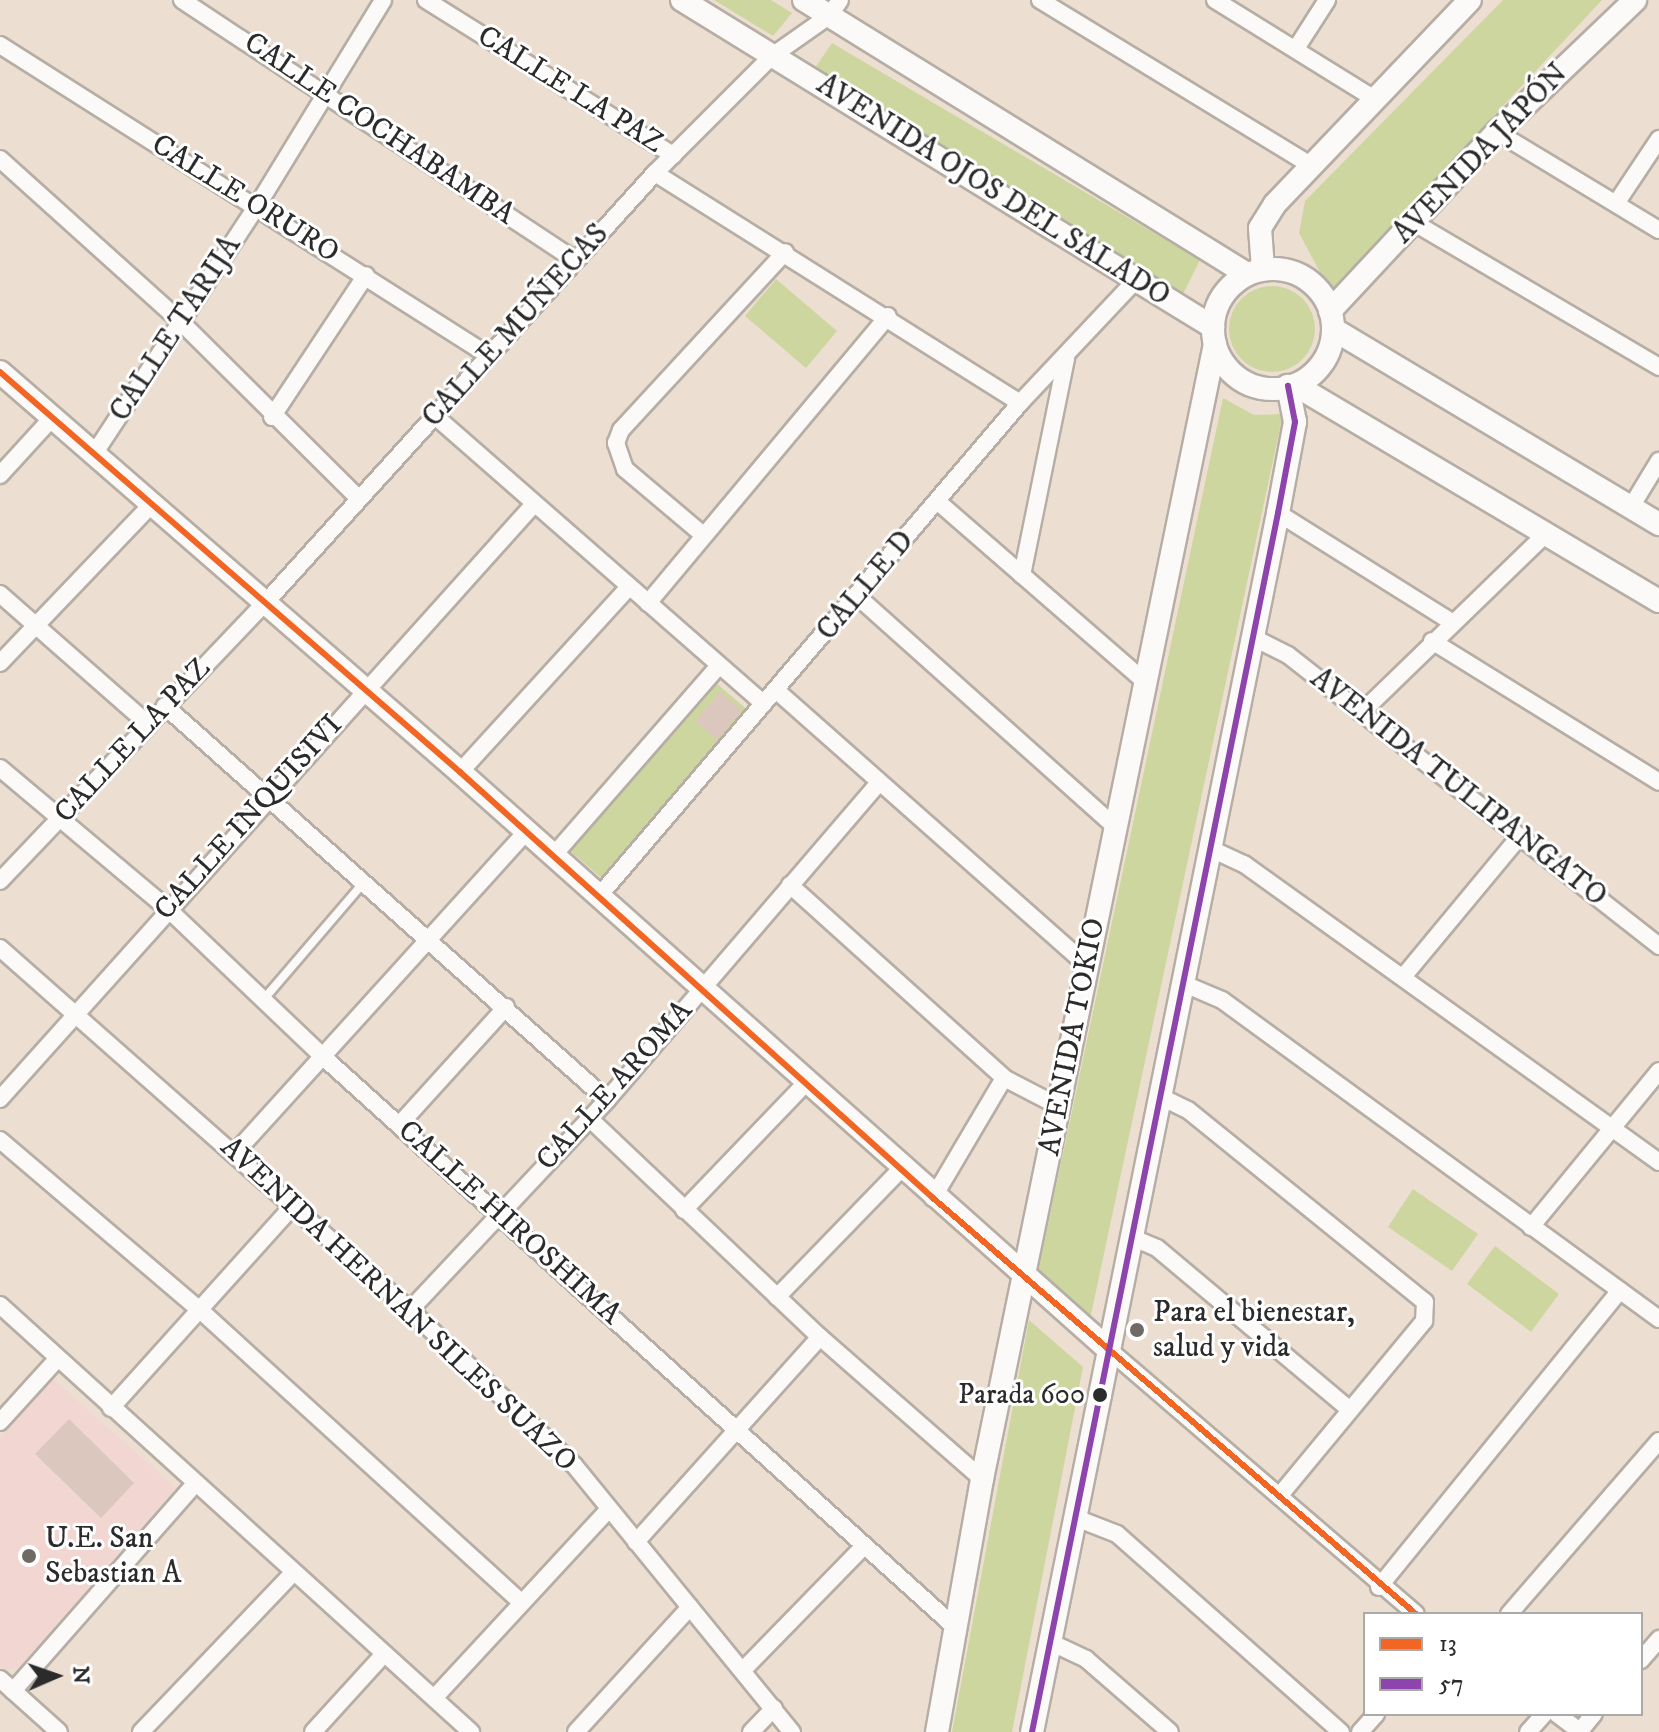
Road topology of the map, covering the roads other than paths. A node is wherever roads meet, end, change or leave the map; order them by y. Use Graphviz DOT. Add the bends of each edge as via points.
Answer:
graph roads {
  1 [pos="182,0"];
  2 [pos="383,0"];
  3 [pos="426,0"];
  4 [pos="682,0"];
  5 [pos="804,0"];
  6 [pos="1040,0"];
  7 [pos="1215,0"];
  8 [pos="1327,0"];
  9 [pos="1470,0"];
  10 [pos="1635,0"];
  11 [pos="834,8"];
  12 [pos="0,45"];
  13 [pos="1297,47"];
  14 [pos="772,56"];
  15 [pos="326,93"];
  16 [pos="1373,98"];
  17 [pos="1497,132"];
  18 [pos="1659,139"];
  19 [pos="673,155"];
  20 [pos="0,159"];
  21 [pos="1310,165"];
  22 [pos="655,173"];
  23 [pos="1617,202"];
  24 [pos="257,206"];
  25 [pos="1413,222"];
  26 [pos="1659,230"];
  27 [pos="785,252"];
  28 [pos="575,260"];
  29 [pos="1255,271"];
  30 [pos="366,275"];
  31 [pos="1137,279"];
  32 [pos="888,316"];
  33 [pos="1332,320"];
  34 [pos="181,322"];
  35 [pos="1214,336"];
  36 [pos="488,355"];
  37 [pos="1066,358"];
  38 [pos="1659,367"];
  39 [pos="0,372"];
  40 [pos="1292,386"];
  41 [pos="1020,403"];
  42 [pos="435,416"];
  43 [pos="53,417"];
  44 [pos="272,417"];
  45 [pos="94,454"];
  46 [pos="1659,461"];
  47 [pos="0,475"];
  48 [pos="358,498"];
  49 [pos="937,501"];
  50 [pos="152,504"];
  51 [pos="534,504"];
  52 [pos="1631,507"];
  53 [pos="1278,513"];
  54 [pos="1659,524"];
  55 [pos="1547,533"];
  56 [pos="702,534"];
  57 [pos="1022,575"];
  58 [pos="628,588"];
  59 [pos="0,594"];
  60 [pos="857,596"];
  61 [pos="267,601"];
  62 [pos="1659,601"];
  63 [pos="648,603"];
  64 [pos="1452,622"];
  65 [pos="36,625"];
  66 [pos="1252,637"];
  67 [pos="1432,641"];
  68 [pos="0,663"];
  69 [pos="719,666"];
  70 [pos="1145,682"];
  71 [pos="364,688"];
  72 [pos="777,691"];
  73 [pos="764,704"];
  74 [pos="165,706"];
  75 [pos="1361,713"];
  76 [pos="148,724"];
  77 [pos="0,768"];
  78 [pos="460,772"];
  79 [pos="1659,782"];
  80 [pos="878,784"];
  81 [pos="268,797"];
  82 [pos="59,820"];
  83 [pos="1115,827"];
  84 [pos="526,832"];
  85 [pos="1520,836"];
  86 [pos="1209,848"];
  87 [pos="553,856"];
  88 [pos="365,880"];
  89 [pos="0,881"];
  90 [pos="790,885"];
  91 [pos="599,896"];
  92 [pos="168,909"];
  93 [pos="428,937"];
  94 [pos="1659,946"];
  95 [pos="0,948"];
  96 [pos="1086,964"];
  97 [pos="1403,977"];
  98 [pos="1182,983"];
  99 [pos="701,989"];
  100 [pos="263,1000"];
  101 [pos="506,1007"];
  102 [pos="77,1014"];
  103 [pos="320,1054"];
  104 [pos="1659,1071"];
  105 [pos="1004,1078"];
  106 [pos="805,1084"];
  107 [pos="1159,1096"];
  108 [pos="0,1099"];
  109 [pos="607,1100"];
  110 [pos="1060,1107"];
  111 [pos="589,1118"];
  112 [pos="400,1124"];
  113 [pos="1612,1128"];
  114 [pos="0,1140"];
  115 [pos="234,1154"];
  116 [pos="1659,1162"];
  117 [pos="901,1169"];
  118 [pos="933,1198"];
  119 [pos="292,1207"];
  120 [pos="684,1210"];
  121 [pos="499,1214"];
  122 [pos="1531,1227"];
  123 [pos="1131,1237"];
  124 [pos="1026,1277"];
  125 [pos="1620,1290"];
  126 [pos="777,1297"];
  127 [pos="0,1305"];
  128 [pos="200,1310"];
  129 [pos="410,1310"];
  130 [pos="1659,1319"];
  131 [pos="820,1337"];
  132 [pos="1108,1349"];
  133 [pos="58,1358"];
  134 [pos="111,1408"];
  135 [pos="1350,1410"];
  136 [pos="0,1422"];
  137 [pos="738,1429"];
  138 [pos="1659,1441"];
  139 [pos="982,1479"];
  140 [pos="194,1485"];
  141 [pos="1279,1496"];
  142 [pos="608,1510"];
  143 [pos="1076,1518"];
  144 [pos="636,1542"];
  145 [pos="864,1546"];
  146 [pos="294,1572"];
  147 [pos="1379,1587"];
  148 [pos="521,1602"];
  149 [pos="690,1607"];
  150 [pos="1413,1612"];
  151 [pos="1511,1612"];
  152 [pos="957,1629"];
  153 [pos="1659,1639"];
  154 [pos="1050,1642"];
  155 [pos="383,1655"];
  156 [pos="1643,1658"];
  157 [pos="744,1669"];
  158 [pos="0,1679"];
  159 [pos="13,1691"];
  160 [pos="435,1697"];
  161 [pos="774,1708"];
  162 [pos="1374,1716"];
  163 [pos="1542,1716"];
  164 [pos="1560,1716"];
  165 [pos="1580,1731"];
  166 [pos="59,1732"];
  167 [pos="141,1732"];
  168 [pos="313,1732"];
  169 [pos="471,1732"];
  170 [pos="576,1732"];
  171 [pos="751,1732"];
  172 [pos="792,1732"];
  173 [pos="937,1732"];
  174 [pos="1032,1732"];
  175 [pos="1170,1732"];
  176 [pos="1341,1732"];
  177 [pos="1360,1732"];
  178 [pos="1528,1732"];
  1 -- 15 [label="street, CALLE COCHABAMBA"];
  2 -- 15 [label="street, CALLE TARIJA"];
  3 -- 19 [label="street, CALLE LA PAZ"];
  4 -- 14 [label="street, AVENIDA OJOS DEL SALADO"];
  5 -- 11 [label="street, AVENIDA OJOS DEL SALADO"];
  6 -- 21 [label="street"];
  7 -- 13 [label="street"];
  8 -- 13 [label="street"];
  9 -- 16 [label="street"];
  10 -- 17 [label="street, AVENIDA JAPÓN"];
  11 -- 14 [label="street, CALLE MUÑECAS"];
  11 -- 29 [label="street, AVENIDA OJOS DEL SALADO"];
  12 -- 24 [label="street, CALLE ORURO"];
  13 -- 16 [label="street"];
  14 -- 19 [label="street, CALLE MUÑECAS"];
  14 -- 31 [label="street, AVENIDA OJOS DEL SALADO"];
  15 -- 24 [label="street, CALLE TARIJA"];
  15 -- 28 [label="street, CALLE COCHABAMBA"];
  16 -- 21 [label="street"];
  17 -- 23 [label="street"];
  17 -- 25 [label="street, AVENIDA JAPÓN"];
  18 -- 23 [label="street"];
  19 -- 22 [label="street, CALLE MUÑECAS"];
  20 -- 34 [label="street"];
  21 -- 29 [label="street" via="1260,228"];
  22 -- 27 [label="street"];
  22 -- 28 [label="street, CALLE MUÑECAS"];
  23 -- 26 [label="street"];
  24 -- 30 [label="street, CALLE ORURO"];
  24 -- 34 [label="street, CALLE TARIJA"];
  25 -- 33 [label="street, AVENIDA JAPÓN"];
  25 -- 38 [label="street"];
  27 -- 32 [label="street"];
  27 -- 56 [label="street" via="621,430 616,443 625,469"];
  28 -- 36 [label="street, CALLE MUÑECAS"];
  29 -- 33 [label="street" via="1281,268 1312,282"];
  29 -- 35 [label="street" via="1222,296"];
  30 -- 36 [label="street, CALLE ORURO"];
  30 -- 44 [label="street"];
  31 -- 35 [label="street, AVENIDA OJOS DEL SALADO"];
  31 -- 37 [label="street, CALLE D"];
  32 -- 41 [label="street"];
  32 -- 56 [label="street"];
  33 -- 40 [label="street" via="1318,368"];
  33 -- 52 [label="street"];
  34 -- 44 [label="street"];
  34 -- 45 [label="street, CALLE TARIJA"];
  35 -- 40 [label="street" via="1232,373 1246,383"];
  35 -- 70 [label="street, AVENIDA TOKIO"];
  36 -- 42 [label="street, CALLE MUÑECAS"];
  37 -- 41 [label="street, CALLE D"];
  37 -- 57 [label="street"];
  39 -- 43 [label="street"];
  40 -- 53 [label="street" via="1295,422"];
  40 -- 55 [label="street"];
  41 -- 49 [label="street, CALLE D"];
  42 -- 48 [label="street, CALLE MUÑECAS"];
  42 -- 51 [label="street"];
  43 -- 45 [label="street"];
  43 -- 47 [label="street"];
  44 -- 48 [label="street"];
  45 -- 50 [label="street"];
  46 -- 52 [label="street"];
  48 -- 61 [label="street, CALLE MUÑECAS"];
  49 -- 57 [label="street"];
  49 -- 60 [label="street, CALLE D"];
  50 -- 61 [label="street"];
  50 -- 65 [label="street"];
  51 -- 58 [label="street"];
  51 -- 71 [label="street, CALLE INQUISIVI"];
  52 -- 54 [label="street"];
  53 -- 64 [label="street"];
  53 -- 66 [label="street"];
  55 -- 62 [label="street"];
  55 -- 64 [label="street"];
  56 -- 63 [label="street"];
  57 -- 70 [label="street"];
  58 -- 63 [label="street"];
  58 -- 78 [label="street"];
  59 -- 65 [label="street"];
  60 -- 72 [label="street, CALLE D"];
  60 -- 83 [label="street"];
  61 -- 71 [label="street"];
  61 -- 74 [label="street, CALLE LA PAZ"];
  63 -- 69 [label="street"];
  64 -- 67 [label="street"];
  65 -- 68 [label="street"];
  65 -- 76 [label="street"];
  66 -- 75 [label="street, AVENIDA TULIPANGATO" via="1288,655"];
  66 -- 86 [label="street"];
  67 -- 75 [label="street"];
  67 -- 79 [label="street"];
  69 -- 73 [label="street"];
  69 -- 87 [label="street"];
  70 -- 83 [label="street, AVENIDA TOKIO"];
  71 -- 78 [label="street"];
  71 -- 81 [label="street, CALLE INQUISIVI"];
  72 -- 73 [label="street, CALLE D"];
  72 -- 80 [label="street"];
  73 -- 91 [label="street, CALLE D"];
  74 -- 76 [label="street, CALLE LA PAZ"];
  74 -- 81 [label="street"];
  75 -- 85 [label="street, AVENIDA TULIPANGATO"];
  76 -- 82 [label="street, CALLE LA PAZ"];
  77 -- 82 [label="street, CALLE HIROSHIMA"];
  78 -- 84 [label="street"];
  80 -- 90 [label="street, CALLE AROMA"];
  80 -- 96 [label="street"];
  81 -- 88 [label="street"];
  81 -- 92 [label="street, CALLE INQUISIVI"];
  82 -- 89 [label="street, CALLE LA PAZ"];
  82 -- 92 [label="street, CALLE HIROSHIMA"];
  83 -- 96 [label="street, AVENIDA TOKIO"];
  84 -- 87 [label="street"];
  84 -- 93 [label="street"];
  85 -- 94 [label="street, AVENIDA TULIPANGATO"];
  85 -- 97 [label="street"];
  86 -- 97 [label="street" via="1244,864"];
  86 -- 98 [label="street"];
  87 -- 91 [label="street"];
  88 -- 93 [label="street"];
  88 -- 100 [label="lane" via="353,902"];
  90 -- 99 [label="street, CALLE AROMA"];
  90 -- 105 [label="street"];
  91 -- 99 [label="street"];
  92 -- 100 [label="street, CALLE HIROSHIMA"];
  92 -- 102 [label="street, CALLE INQUISIVI"];
  93 -- 101 [label="street"];
  93 -- 103 [label="street"];
  95 -- 102 [label="street, AVENIDA HERNAN SILES SUAZO"];
  96 -- 110 [label="street, AVENIDA TOKIO"];
  97 -- 113 [label="street"];
  98 -- 107 [label="street"];
  98 -- 122 [label="street" via="1222,1000"];
  99 -- 106 [label="street"];
  99 -- 109 [label="street, CALLE AROMA"];
  100 -- 103 [label="street, CALLE HIROSHIMA"];
  101 -- 109 [label="street"];
  101 -- 112 [label="street"];
  102 -- 108 [label="street, CALLE INQUISIVI"];
  102 -- 115 [label="street, AVENIDA HERNAN SILES SUAZO"];
  103 -- 112 [label="street, CALLE HIROSHIMA"];
  103 -- 115 [label="street"];
  104 -- 113 [label="street"];
  105 -- 110 [label="street"];
  105 -- 118 [label="street"];
  106 -- 117 [label="street"];
  106 -- 120 [label="street"];
  107 -- 123 [label="street"];
  107 -- 135 [label="street" via="1178,1102 1425,1302 1424,1321"];
  109 -- 111 [label="street, CALLE AROMA"];
  110 -- 124 [label="street, AVENIDA TOKIO"];
  111 -- 120 [label="street"];
  111 -- 121 [label="street, CALLE AROMA"];
  112 -- 121 [label="street, CALLE HIROSHIMA"];
  113 -- 116 [label="street"];
  113 -- 122 [label="street"];
  114 -- 128 [label="street"];
  115 -- 119 [label="street, AVENIDA HERNAN SILES SUAZO"];
  117 -- 118 [label="street"];
  117 -- 126 [label="street"];
  118 -- 124 [label="street"];
  119 -- 128 [label="street"];
  119 -- 129 [label="street, AVENIDA HERNAN SILES SUAZO"];
  120 -- 126 [label="street"];
  121 -- 129 [label="street, CALLE AROMA"];
  121 -- 137 [label="street, CALLE HIROSHIMA"];
  122 -- 125 [label="street"];
  123 -- 132 [label="street"];
  123 -- 135 [label="street" via="1157,1248"];
  124 -- 132 [label="street"];
  124 -- 139 [label="street, AVENIDA TOKIO"];
  125 -- 130 [label="street"];
  125 -- 147 [label="street"];
  126 -- 131 [label="street"];
  127 -- 133 [label="street"];
  128 -- 134 [label="street"];
  128 -- 148 [label="street"];
  129 -- 142 [label="street, AVENIDA HERNAN SILES SUAZO" via="574,1465"];
  131 -- 137 [label="street"];
  131 -- 139 [label="street"];
  132 -- 141 [label="street"];
  132 -- 143 [label="street"];
  133 -- 134 [label="street"];
  133 -- 136 [label="street"];
  134 -- 140 [label="street"];
  135 -- 141 [label="street"];
  137 -- 144 [label="street"];
  137 -- 145 [label="street, CALLE HIROSHIMA"];
  138 -- 151 [label="street"];
  139 -- 152 [label="street, AVENIDA TOKIO"];
  140 -- 146 [label="street"];
  140 -- 159 [label="street"];
  141 -- 147 [label="street"];
  142 -- 144 [label="street, AVENIDA HERNAN SILES SUAZO"];
  142 -- 148 [label="street"];
  143 -- 154 [label="street"];
  143 -- 176 [label="street" via="1117,1534"];
  144 -- 149 [label="street, AVENIDA HERNAN SILES SUAZO"];
  145 -- 152 [label="street, CALLE HIROSHIMA"];
  145 -- 157 [label="street"];
  146 -- 155 [label="street"];
  146 -- 167 [label="street"];
  147 -- 150 [label="street"];
  148 -- 160 [label="street"];
  149 -- 157 [label="street, AVENIDA HERNAN SILES SUAZO"];
  149 -- 170 [label="street"];
  152 -- 173 [label="street, AVENIDA TOKIO"];
  153 -- 156 [label="street"];
  154 -- 174 [label="street"];
  154 -- 175 [label="street" via="1086,1659"];
  155 -- 160 [label="street"];
  155 -- 168 [label="street"];
  157 -- 161 [label="street, AVENIDA HERNAN SILES SUAZO"];
  158 -- 159 [label="street"];
  159 -- 166 [label="street"];
  160 -- 169 [label="street"];
  161 -- 171 [label="street"];
  161 -- 172 [label="street, AVENIDA HERNAN SILES SUAZO"];
  162 -- 177 [label="street"];
  163 -- 178 [label="street"];
  164 -- 165 [label="street"];
}
